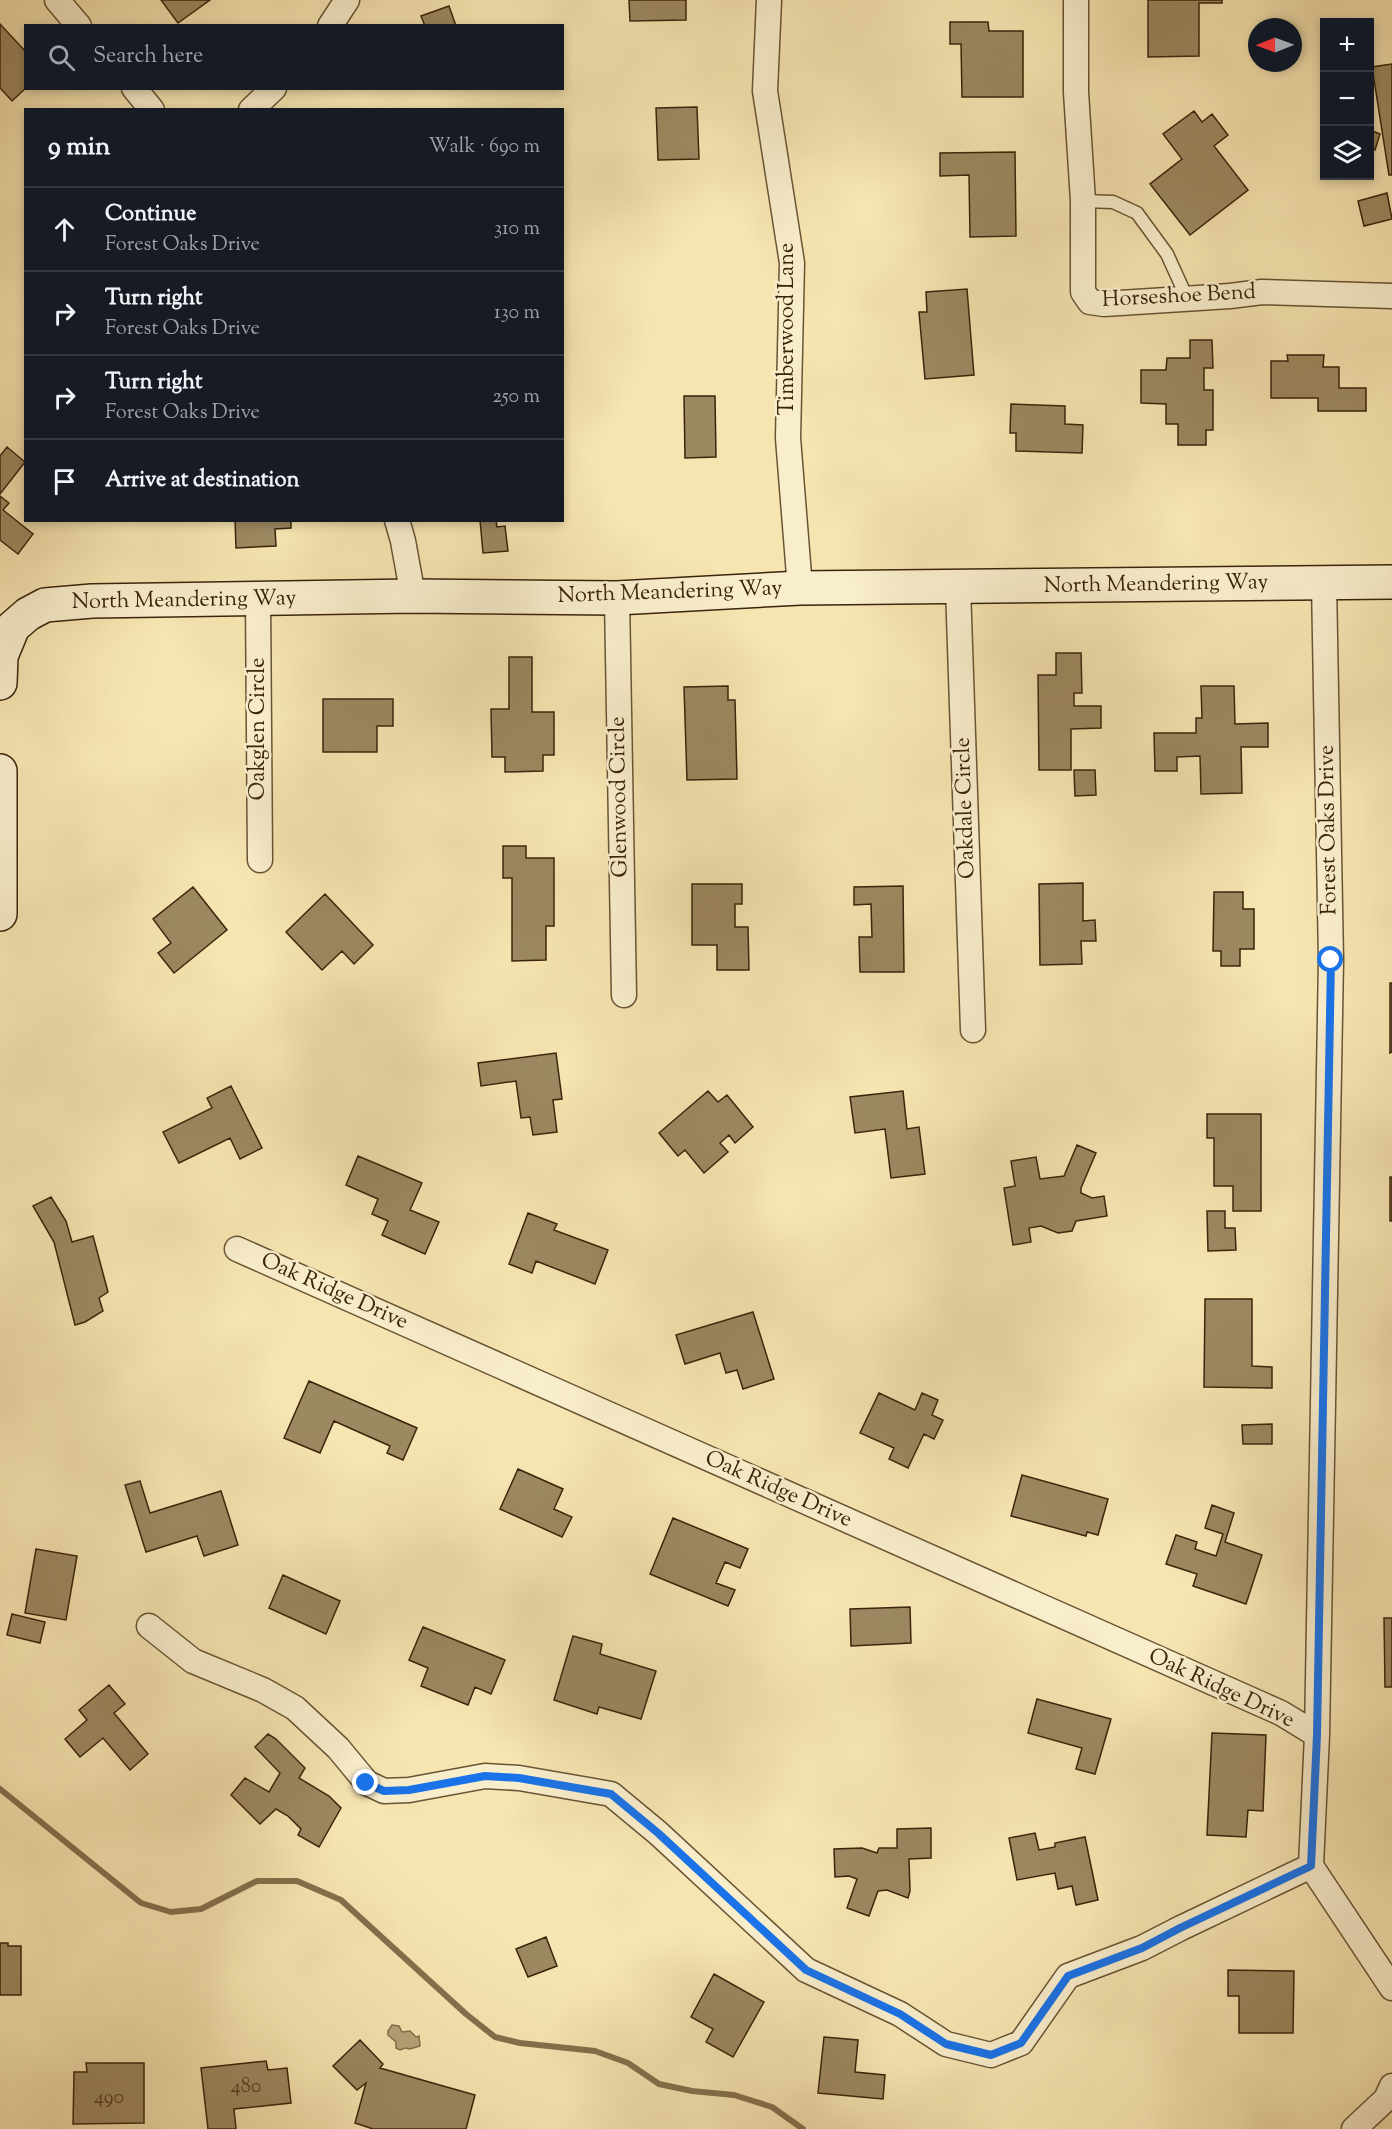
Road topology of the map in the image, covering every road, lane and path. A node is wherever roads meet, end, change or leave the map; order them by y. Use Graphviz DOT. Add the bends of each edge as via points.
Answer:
graph roads {
  1 [pos="57,0"];
  2 [pos="347,0"];
  3 [pos="770,0"];
  4 [pos="1076,0"];
  5 [pos="77,24"];
  6 [pos="331,24"];
  7 [pos="136,90"];
  8 [pos="272,90"];
  9 [pos="150,108"];
  10 [pos="253,108"];
  11 [pos="1083,201"];
  12 [pos="1392,296"];
  13 [pos="1187,298"];
  14 [pos="398,522"];
  15 [pos="1392,582"];
  16 [pos="1324,583"];
  17 [pos="958,587"];
  18 [pos="800,588"];
  19 [pos="413,596"];
  20 [pos="258,598"];
  21 [pos="617,598"];
  22 [pos="0,683"];
  23 [pos="0,771"];
  24 [pos="260,860"];
  25 [pos="0,914"];
  26 [pos="624,995"];
  27 [pos="973,1030"];
  28 [pos="237,1249"];
  29 [pos="148,1626"];
  30 [pos="1317,1735"];
  31 [pos="1311,1866"];
  32 [pos="1392,1988"];
  33 [pos="1392,2086"];
  34 [pos="1354,2129"];
  1 -- 5 [label="street"];
  2 -- 6 [label="street"];
  3 -- 18 [label="street, Timberwood Lane" via="765,92 792,263 788,438"];
  4 -- 11 [label="street, Horseshoe Bend" via="1076,92"];
  7 -- 9 [label="street"];
  8 -- 10 [label="street"];
  11 -- 13 [label="lane" via="1113,202 1137,213 1167,254"];
  11 -- 13 [label="street, Horseshoe Bend" via="1083,292 1090,302"];
  12 -- 13 [label="street, Horseshoe Bend" via="1262,292"];
  14 -- 19 [label="street"];
  15 -- 16 [label="street, North Meandering Way"];
  16 -- 17 [label="street, North Meandering Way"];
  16 -- 30 [label="street, Forest Oaks Drive" via="1331,960"];
  17 -- 18 [label="street, North Meandering Way"];
  17 -- 27 [label="street, Oakdale Circle"];
  18 -- 21 [label="street, North Meandering Way"];
  19 -- 20 [label="street, North Meandering Way"];
  19 -- 21 [label="street, North Meandering Way"];
  20 -- 22 [label="street, North Meandering Way" via="45,605 13,627 1,656"];
  20 -- 24 [label="street, Oakglen Circle"];
  21 -- 26 [label="street, Glenwood Circle"];
  23 -- 25 [label="street"];
  28 -- 30 [label="street, Oak Ridge Drive" via="1281,1713"];
  29 -- 31 [label="street" via="193,1661 295,1708 338,1748 366,1783 384,1791 485,1776 611,1794 806,1970 900,2014 946,2044 991,2055 1021,2043 1068,1976 1142,1948"];
  30 -- 31 [label="street, Forest Oaks Drive"];
  31 -- 32 [label="street"];
  33 -- 34 [label="street" via="1386,2099"];
}
